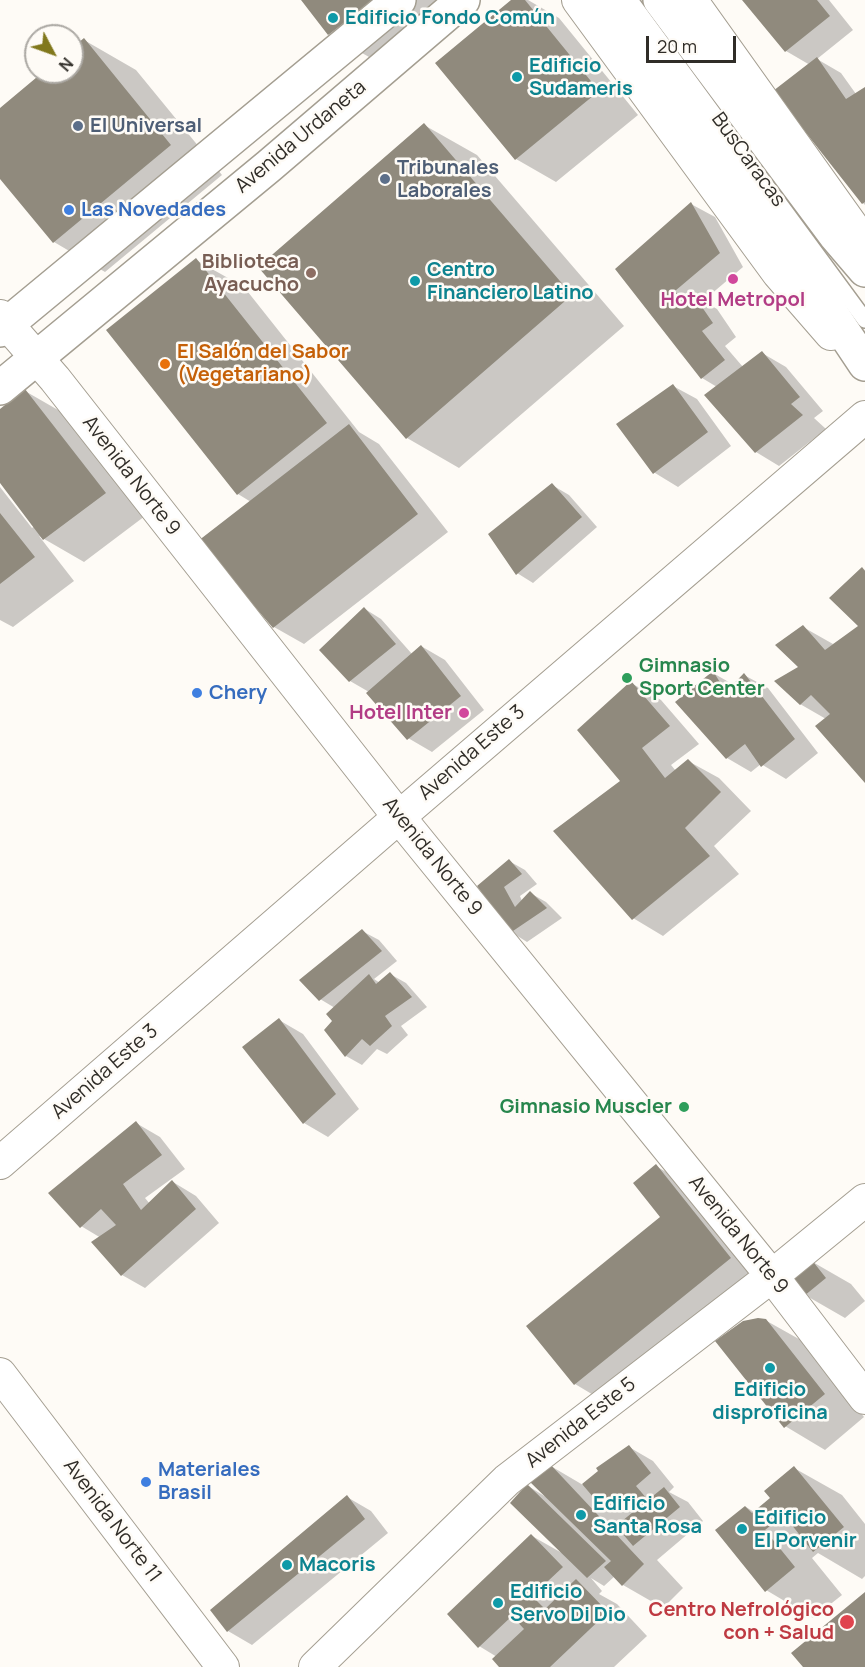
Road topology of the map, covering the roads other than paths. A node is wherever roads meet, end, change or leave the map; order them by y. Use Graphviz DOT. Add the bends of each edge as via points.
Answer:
graph roads {
  1 [pos="399,0"];
  2 [pos="463,0"];
  3 [pos="578,0"];
  4 [pos="604,0"];
  5 [pos="630,0"];
  6 [pos="660,0"];
  7 [pos="691,0"];
  8 [pos="828,248"];
  9 [pos="865,270"];
  10 [pos="865,320"];
  11 [pos="2,324"];
  12 [pos="36,358"];
  13 [pos="865,364"];
  14 [pos="865,372"];
  15 [pos="0,388"];
  16 [pos="865,417"];
  17 [pos="399,817"];
  18 [pos="0,1163"];
  19 [pos="865,1200"];
  20 [pos="772,1276"];
  21 [pos="0,1374"];
  22 [pos="865,1398"];
  23 [pos="224,1667"];
  24 [pos="315,1667"];
  1 -- 11 [label="main road"];
  2 -- 12 [label="main road, Avenida Urdaneta"];
  3 -- 14 [label="street" via="778,273"];
  4 -- 8 [label="main road"];
  5 -- 8 [label="lane, BusCaracas"];
  6 -- 8 [label="main road"];
  7 -- 8 [label="street"];
  8 -- 9 [label="main road"];
  8 -- 10 [label="lane, BusCaracas"];
  8 -- 13 [label="main road"];
  11 -- 12 [label="street, Avenida Norte 9"];
  12 -- 15 [label="main road, Avenida Urdaneta"];
  12 -- 17 [label="street, Avenida Norte 9"];
  16 -- 17 [label="street, Avenida Este 3"];
  17 -- 18 [label="street, Avenida Este 3"];
  17 -- 20 [label="street, Avenida Norte 9"];
  19 -- 20 [label="street, Avenida Este 5"];
  20 -- 22 [label="street, Avenida Norte 9"];
  20 -- 24 [label="street, Avenida Este 5" via="507,1480"];
  21 -- 23 [label="street, Avenida Norte 11"];
}
